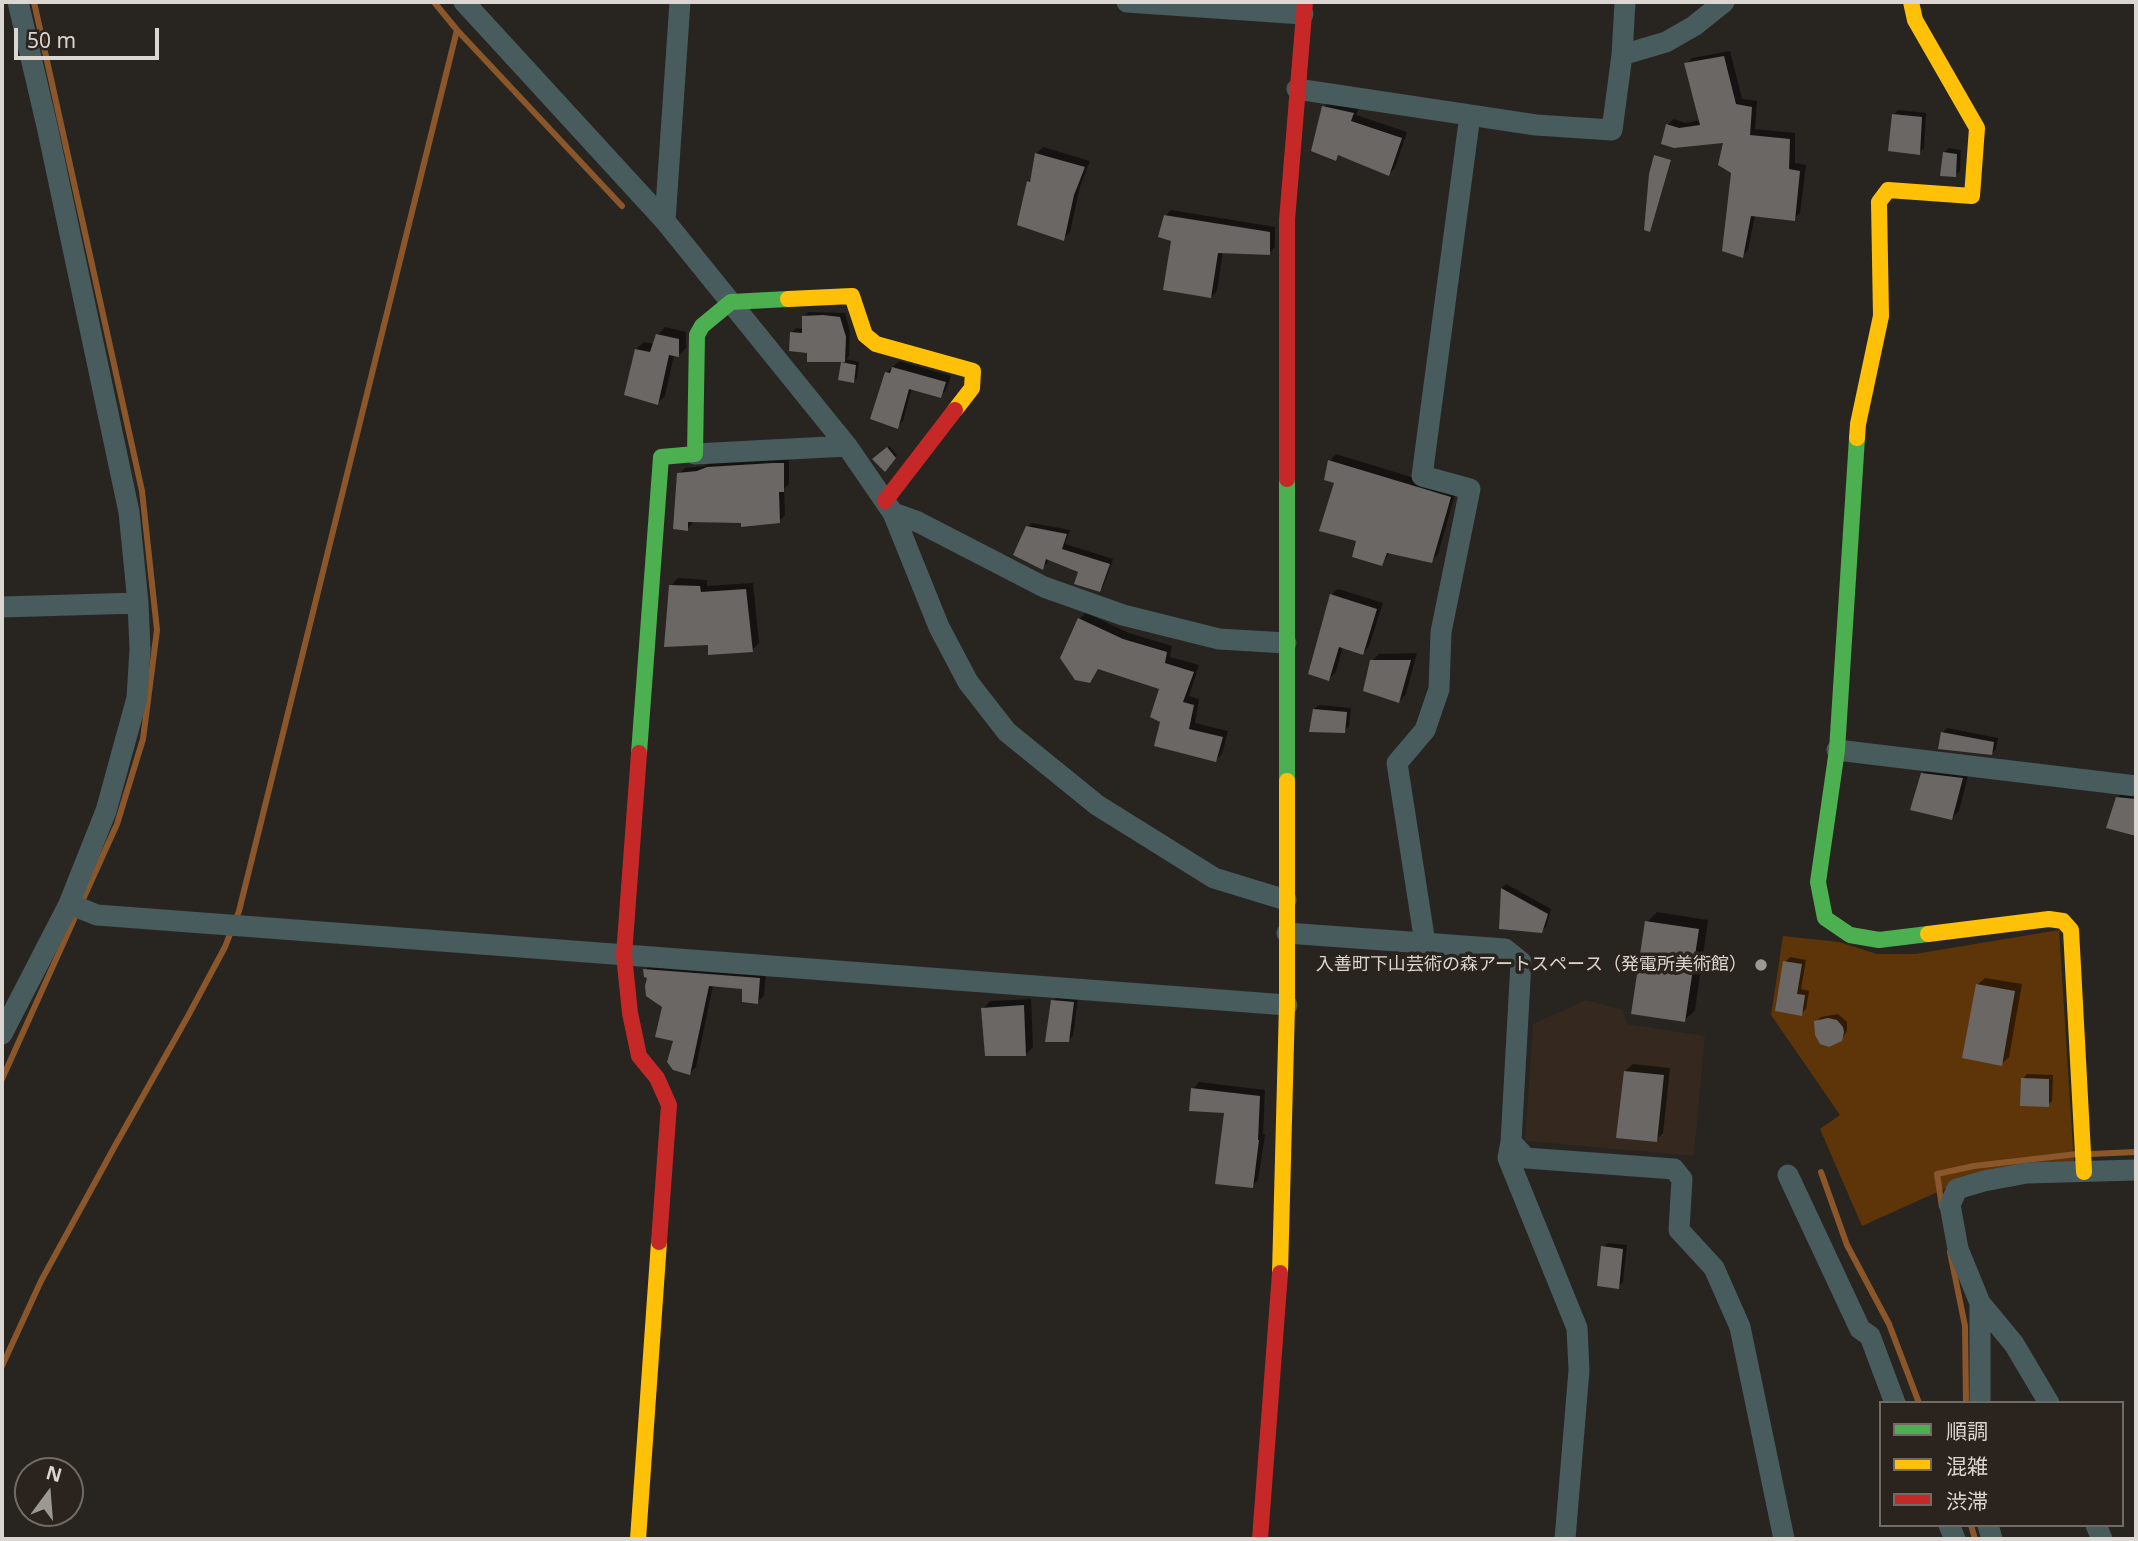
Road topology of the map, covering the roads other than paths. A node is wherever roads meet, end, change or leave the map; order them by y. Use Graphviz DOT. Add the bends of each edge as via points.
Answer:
graph roads {
  1 [pos="18,2"];
  2 [pos="464,2"];
  3 [pos="680,2"];
  4 [pos="1127,2"];
  5 [pos="1625,2"];
  6 [pos="1724,2"];
  7 [pos="1911,2"];
  8 [pos="1304,8"];
  9 [pos="1622,55"];
  10 [pos="1297,89"];
  11 [pos="1470,115"];
  12 [pos="665,221"];
  13 [pos="731,302"];
  14 [pos="847,446"];
  15 [pos="695,454"];
  16 [pos="889,507"];
  17 [pos="138,603"];
  18 [pos="2,607"];
  19 [pos="1286,643"];
  20 [pos="1837,750"];
  21 [pos="2136,786"];
  22 [pos="1286,900"];
  23 [pos="69,904"];
  24 [pos="1287,933"];
  25 [pos="1425,943"];
  26 [pos="624,955"];
  27 [pos="1287,1004"];
  28 [pos="2,1034"];
  29 [pos="1510,1142"];
  30 [pos="2136,1170"];
  31 [pos="2084,1172"];
  32 [pos="1788,1175"];
  33 [pos="1980,1303"];
  34 [pos="1894,1401"];
  35 [pos="1980,1401"];
  36 [pos="2048,1401"];
  37 [pos="638,1539"];
  38 [pos="1260,1539"];
  39 [pos="1565,1539"];
  40 [pos="1784,1539"];
  1 -- 17 [label="street" via="129,512"];
  2 -- 12 [label="street"];
  3 -- 12 [label="street"];
  4 -- 8 [label="street"];
  5 -- 9 [label="street"];
  6 -- 9 [label="street" via="1694,26"];
  7 -- 20 [label="street" via="1915,20 1977,128 1972,196 1888,190 1879,202 1881,316 1858,424"];
  8 -- 10 [label="street"];
  9 -- 11 [label="street" via="1612,130"];
  10 -- 11 [label="street"];
  10 -- 19 [label="street" via="1287,220"];
  11 -- 25 [label="street" via="1422,476 1470,489 1441,632 1439,689 1425,730 1397,763"];
  12 -- 13 [label="street"];
  13 -- 14 [label="street"];
  13 -- 15 [label="street" via="697,335"];
  13 -- 16 [label="street" via="852,296 865,335 876,344 973,371 972,388"];
  14 -- 15 [label="street"];
  14 -- 16 [label="street"];
  15 -- 26 [label="street" via="661,457"];
  16 -- 19 [label="street" via="1044,587 1123,615 1219,639"];
  16 -- 22 [label="street" via="939,627 968,682 1007,732 1097,805 1214,878"];
  17 -- 18 [label="street"];
  17 -- 23 [label="street" via="137,698 106,811"];
  19 -- 22 [label="street"];
  20 -- 21 [label="street"];
  20 -- 31 [label="street" via="1818,882 1825,918 1850,935 1879,940 2049,919 2063,921 2071,930"];
  22 -- 24 [label="street"];
  23 -- 26 [label="street" via="97,915"];
  23 -- 28 [label="street"];
  24 -- 25 [label="street"];
  24 -- 27 [label="street"];
  25 -- 29 [label="street" via="1505,949 1521,962"];
  26 -- 27 [label="street"];
  26 -- 37 [label="street" via="629,1013 639,1056 657,1078 669,1105"];
  27 -- 38 [label="street" via="1280,1275"];
  29 -- 39 [label="street" via="1508,1158 1577,1328"];
  29 -- 40 [label="street" via="1526,1158 1674,1169 1682,1179 1679,1230 1714,1268 1740,1327"];
  30 -- 31 [label="street"];
  31 -- 33 [label="street" via="2027,1173 1957,1189 1950,1205 1958,1249"];
  32 -- 34 [label="street" via="1860,1329 1870,1336"];
  33 -- 35 [label="street"];
  33 -- 36 [label="street" via="2014,1344"];
}
